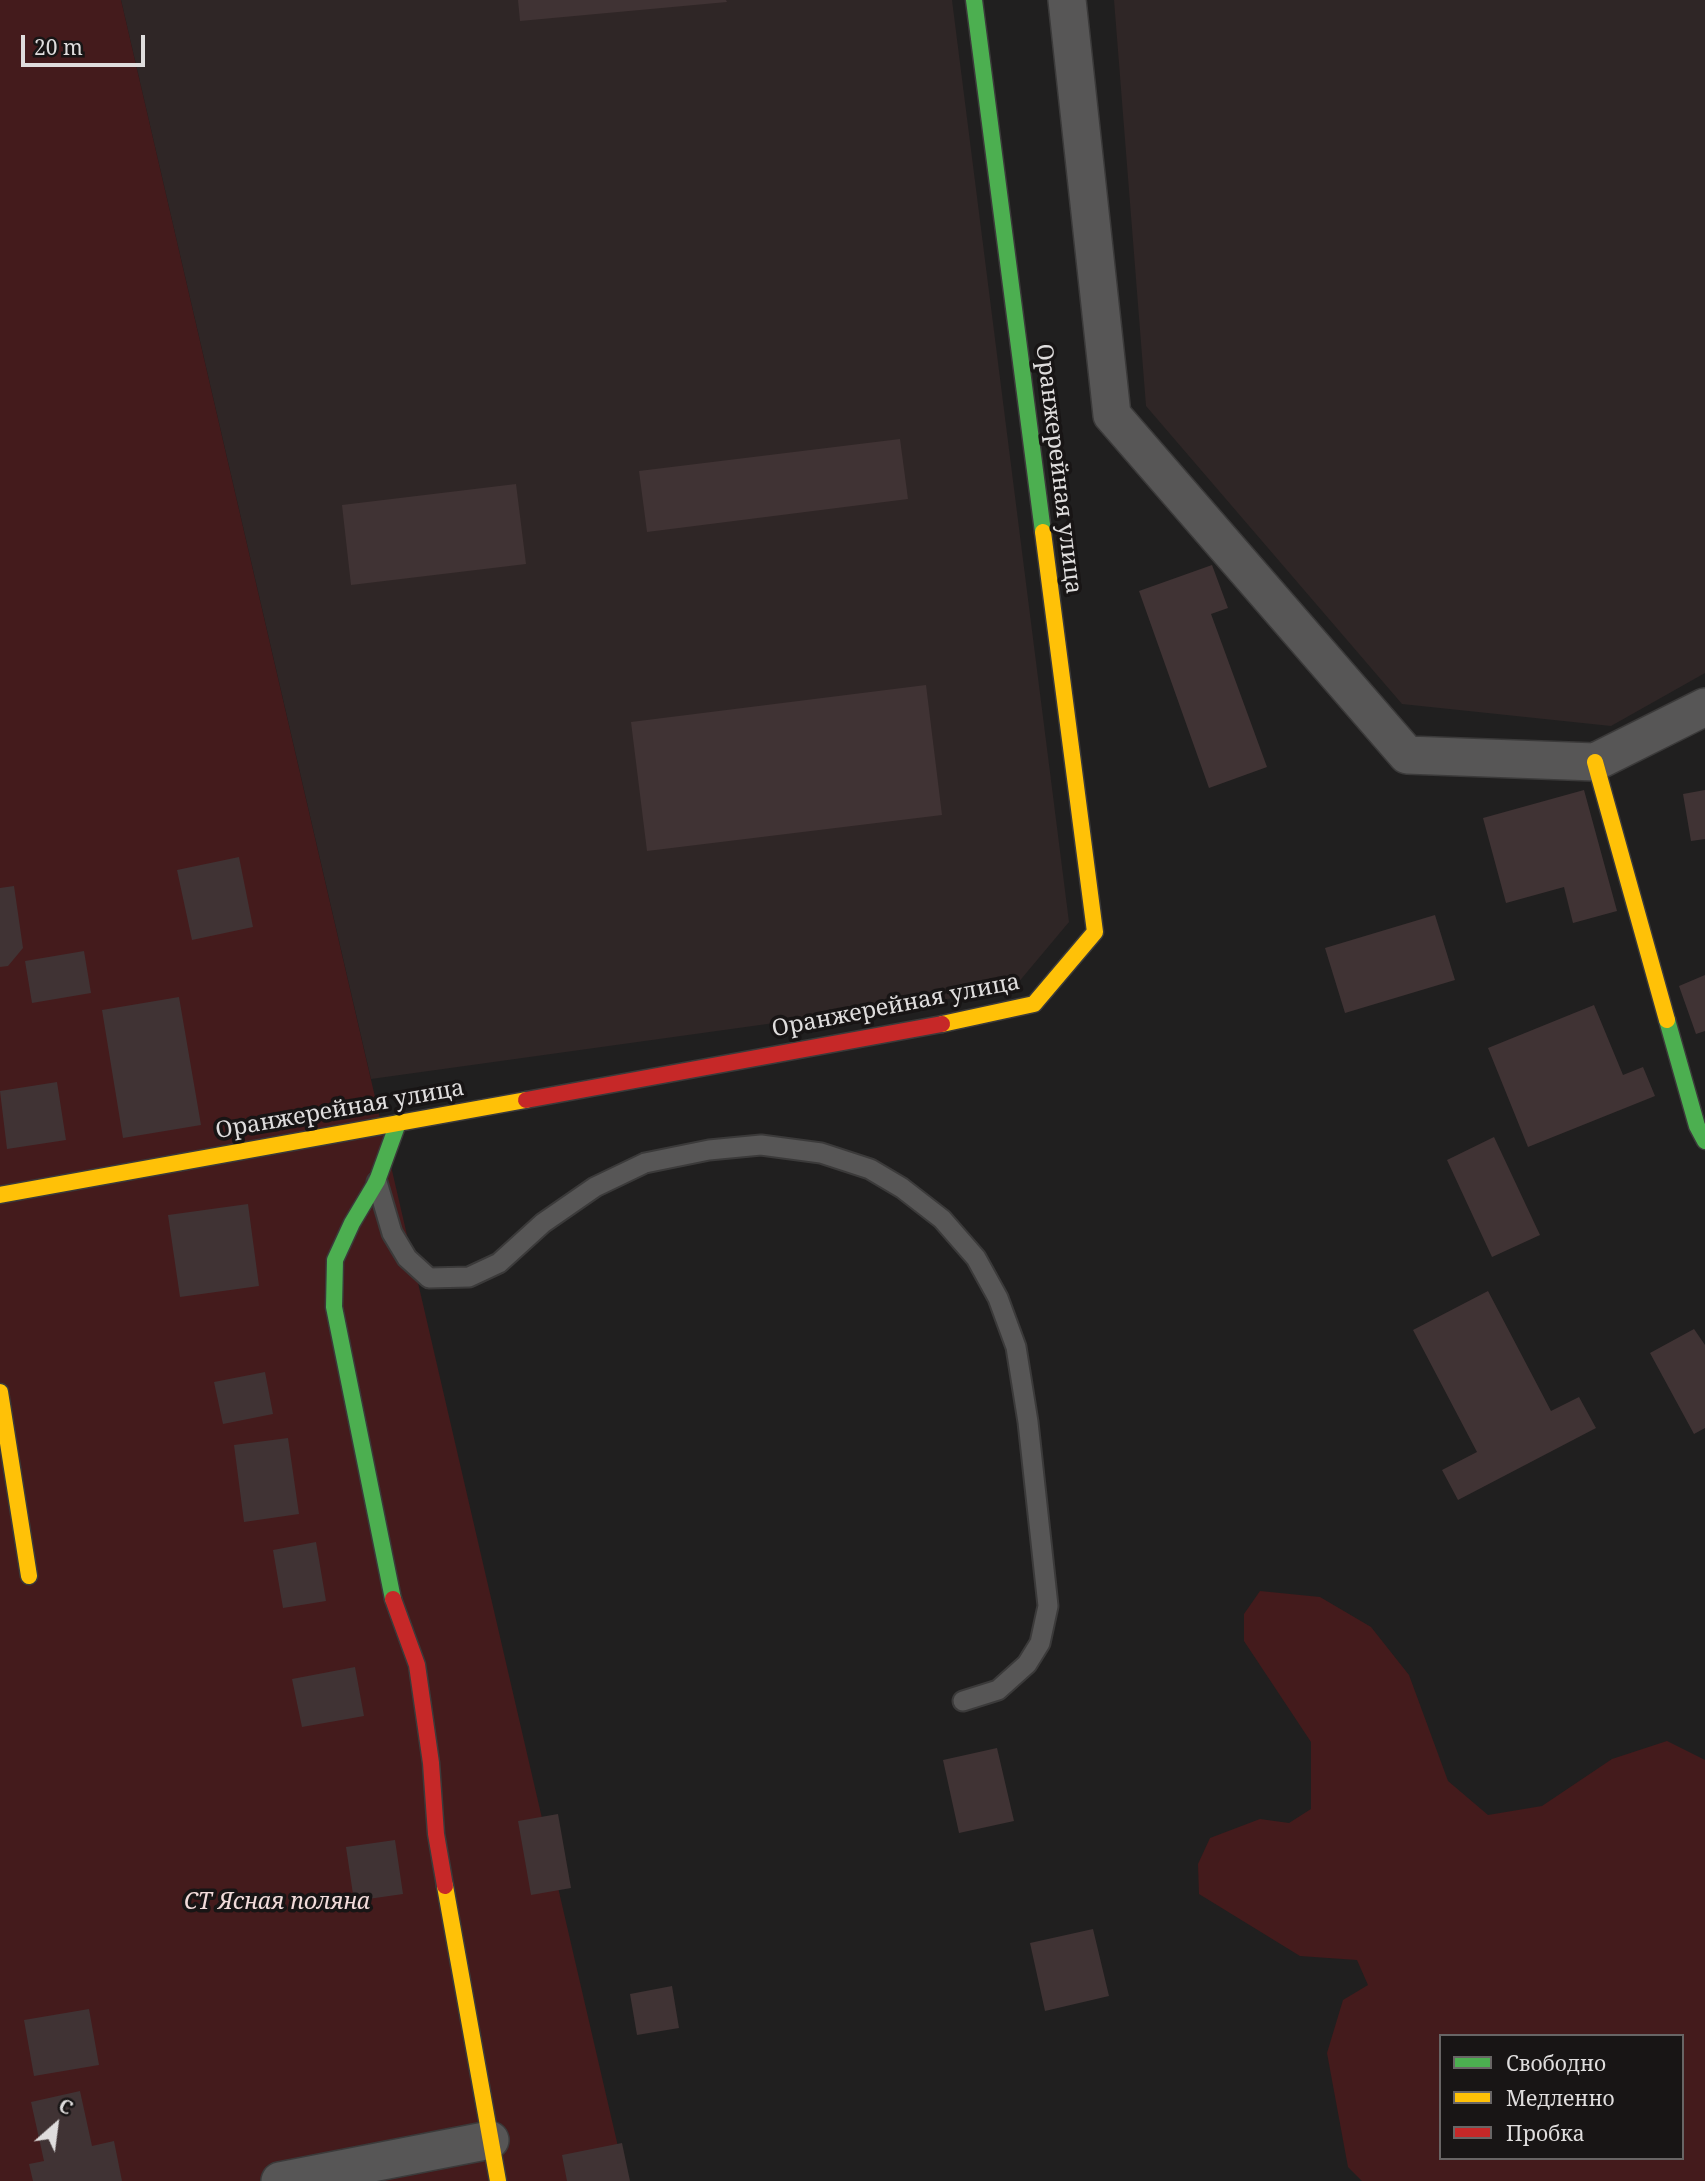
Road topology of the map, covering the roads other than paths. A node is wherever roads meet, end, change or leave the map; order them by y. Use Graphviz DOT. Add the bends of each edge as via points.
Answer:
graph roads {
  1 [pos="974,0"];
  2 [pos="1067,0"];
  3 [pos="1705,706"];
  4 [pos="1595,762"];
  5 [pos="398,1122"];
  6 [pos="1705,1141"];
  7 [pos="377,1181"];
  8 [pos="0,1195"];
  9 [pos="0,1392"];
  10 [pos="29,1576"];
  11 [pos="963,1701"];
  12 [pos="490,2140"];
  13 [pos="280,2181"];
  14 [pos="498,2181"];
  1 -- 5 [label="street, Оранжерейная улица" via="1094,932 1034,1004"];
  2 -- 4 [label="street" via="1112,415 1407,755"];
  3 -- 4 [label="street"];
  4 -- 6 [label="street" via="1697,1126"];
  5 -- 7 [label="street"];
  5 -- 8 [label="street, Оранжерейная улица"];
  7 -- 11 [label="lane" via="392,1233 407,1258 429,1278 469,1277 489,1268 596,1187 645,1163 709,1150 761,1145 821,1153 870,1169 942,1219 976,1258 998,1298 1016,1347 1048,1606 1040,1643 1027,1664 998,1690"];
  7 -- 12 [label="street" via="335,1260 334,1307 394,1602 417,1665 436,1834"];
  9 -- 10 [label="street"];
  12 -- 13 [label="street"];
  12 -- 14 [label="street"];
}
